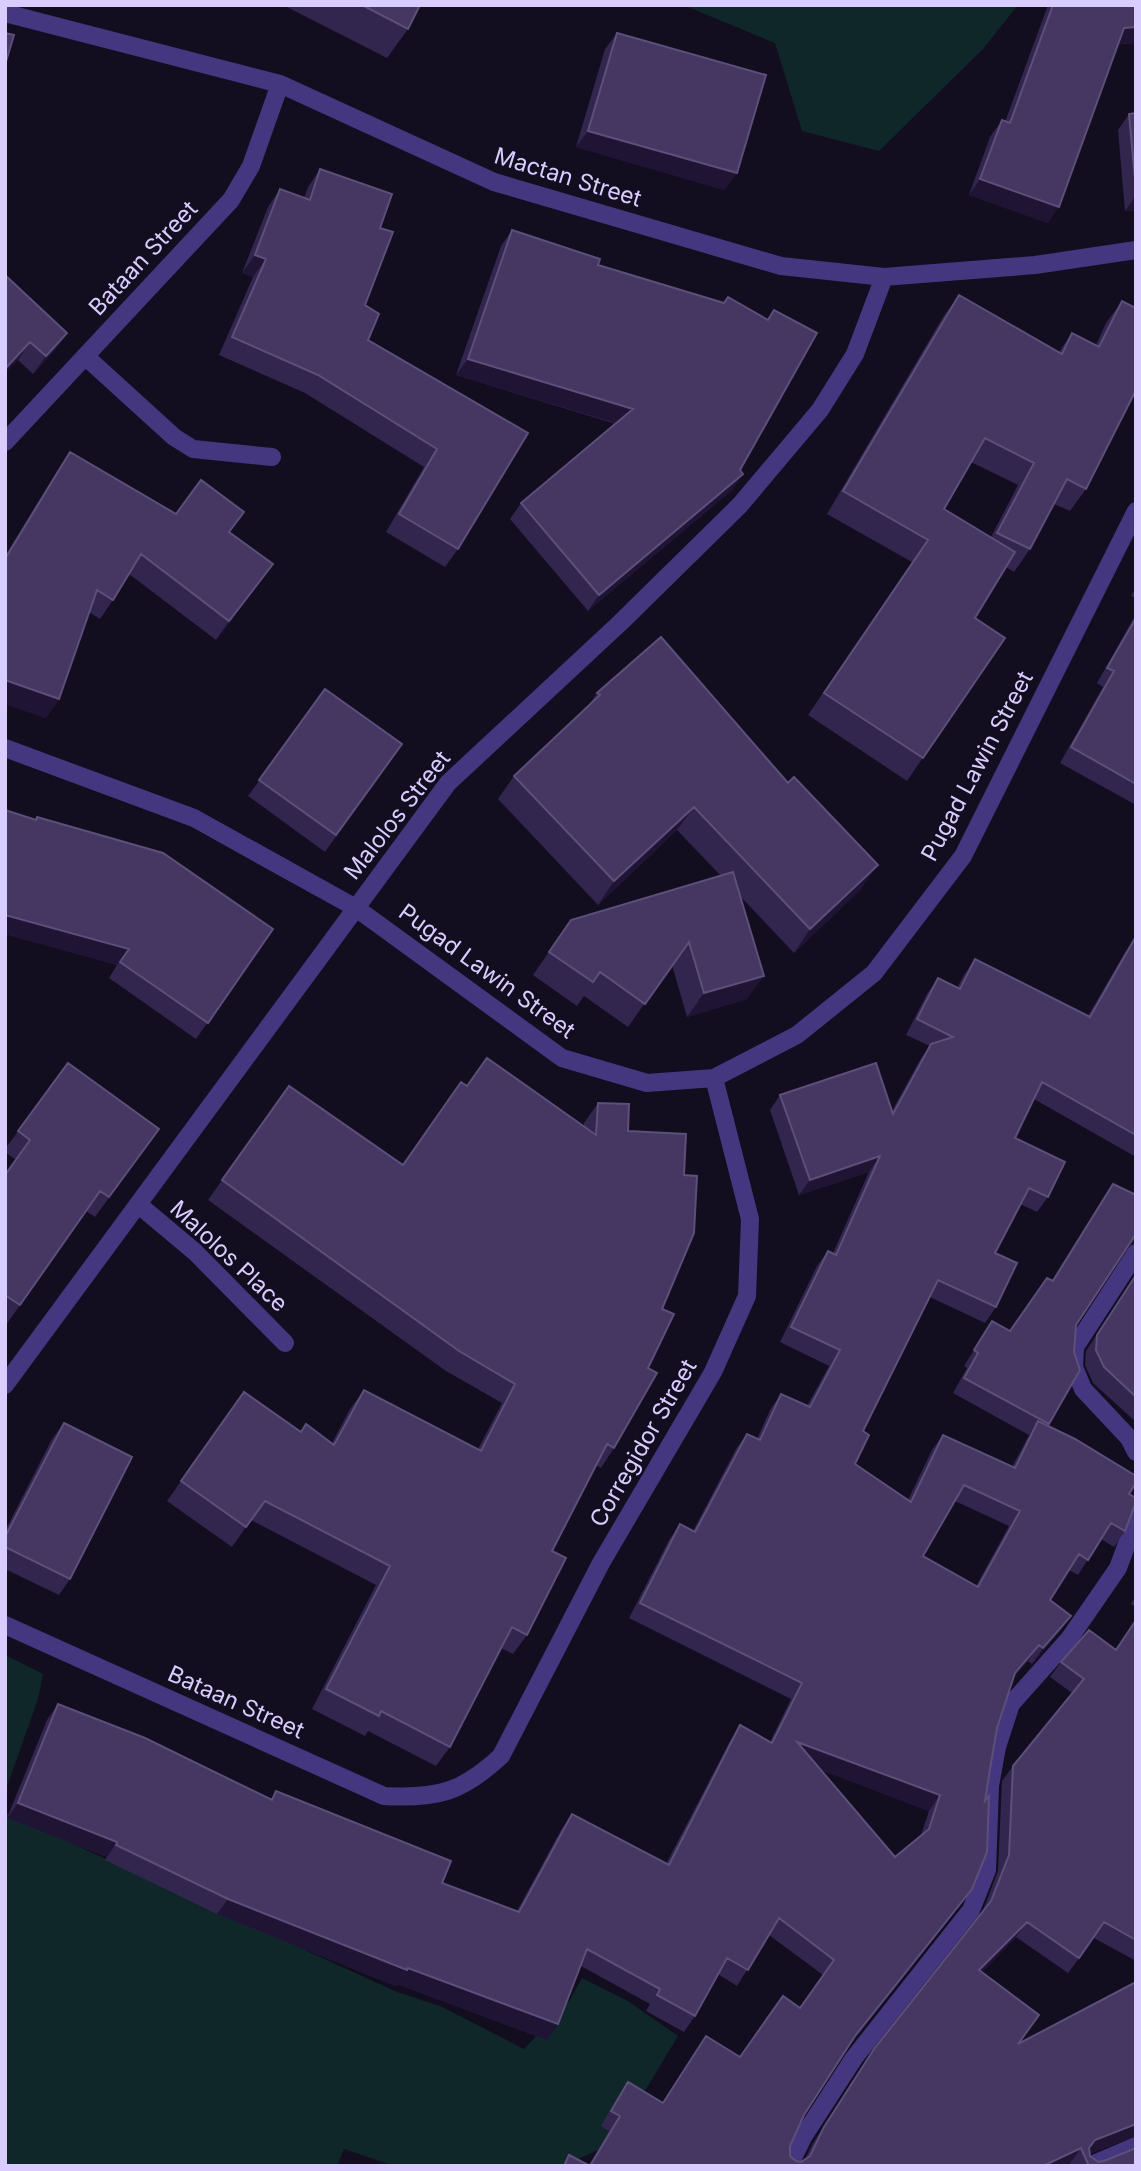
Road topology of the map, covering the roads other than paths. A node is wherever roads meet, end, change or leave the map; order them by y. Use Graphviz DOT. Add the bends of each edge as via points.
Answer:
graph roads {
  1 [pos="5,13"];
  2 [pos="280,84"];
  3 [pos="1136,250"];
  4 [pos="884,277"];
  5 [pos="85,356"];
  6 [pos="5,442"];
  7 [pos="272,457"];
  8 [pos="1136,512"];
  9 [pos="5,748"];
  10 [pos="356,908"];
  11 [pos="714,1078"];
  12 [pos="139,1205"];
  13 [pos="1136,1253"];
  14 [pos="285,1343"];
  15 [pos="5,1385"];
  16 [pos="1136,1452"];
  17 [pos="1136,1519"];
  18 [pos="5,1625"];
  19 [pos="452,1791"];
  20 [pos="1136,2146"];
  21 [pos="789,2166"];
  22 [pos="1089,2166"];
  1 -- 2 [label="street, Mactan Street"];
  2 -- 4 [label="street, Mactan Street" via="494,182 780,266"];
  2 -- 5 [label="street, Bataan Street" via="251,166 231,200"];
  3 -- 4 [label="street, Mactan Street" via="1035,265"];
  4 -- 10 [label="street, Malolos Street" via="855,354 820,410 740,505 448,783"];
  5 -- 6 [label="street, Bataan Street"];
  5 -- 7 [label="street" via="174,438 193,449"];
  8 -- 11 [label="street, Pugad Lawin Street" via="963,856 874,974 797,1035"];
  9 -- 10 [label="street, Pugad Lawin Street" via="194,818"];
  10 -- 11 [label="street, Pugad Lawin Street" via="562,1058 647,1083"];
  10 -- 12 [label="street, Malolos Street"];
  11 -- 19 [label="street, Corregidor Street" via="750,1219 747,1296 713,1371 601,1563 501,1756 478,1778"];
  12 -- 14 [label="street, Malolos Place" via="195,1252"];
  12 -- 15 [label="street, Malolos Street"];
  13 -- 16 [label="street" via="1075,1348 1074,1367 1083,1388 1129,1438"];
  17 -- 21 [label="street" via="1118,1567 1069,1639 1011,1704 990,1786 987,1870 971,1910 854,2058"];
  18 -- 19 [label="street, Bataan Street" via="384,1796 421,1798"];
  20 -- 22 [label="street"];
}
